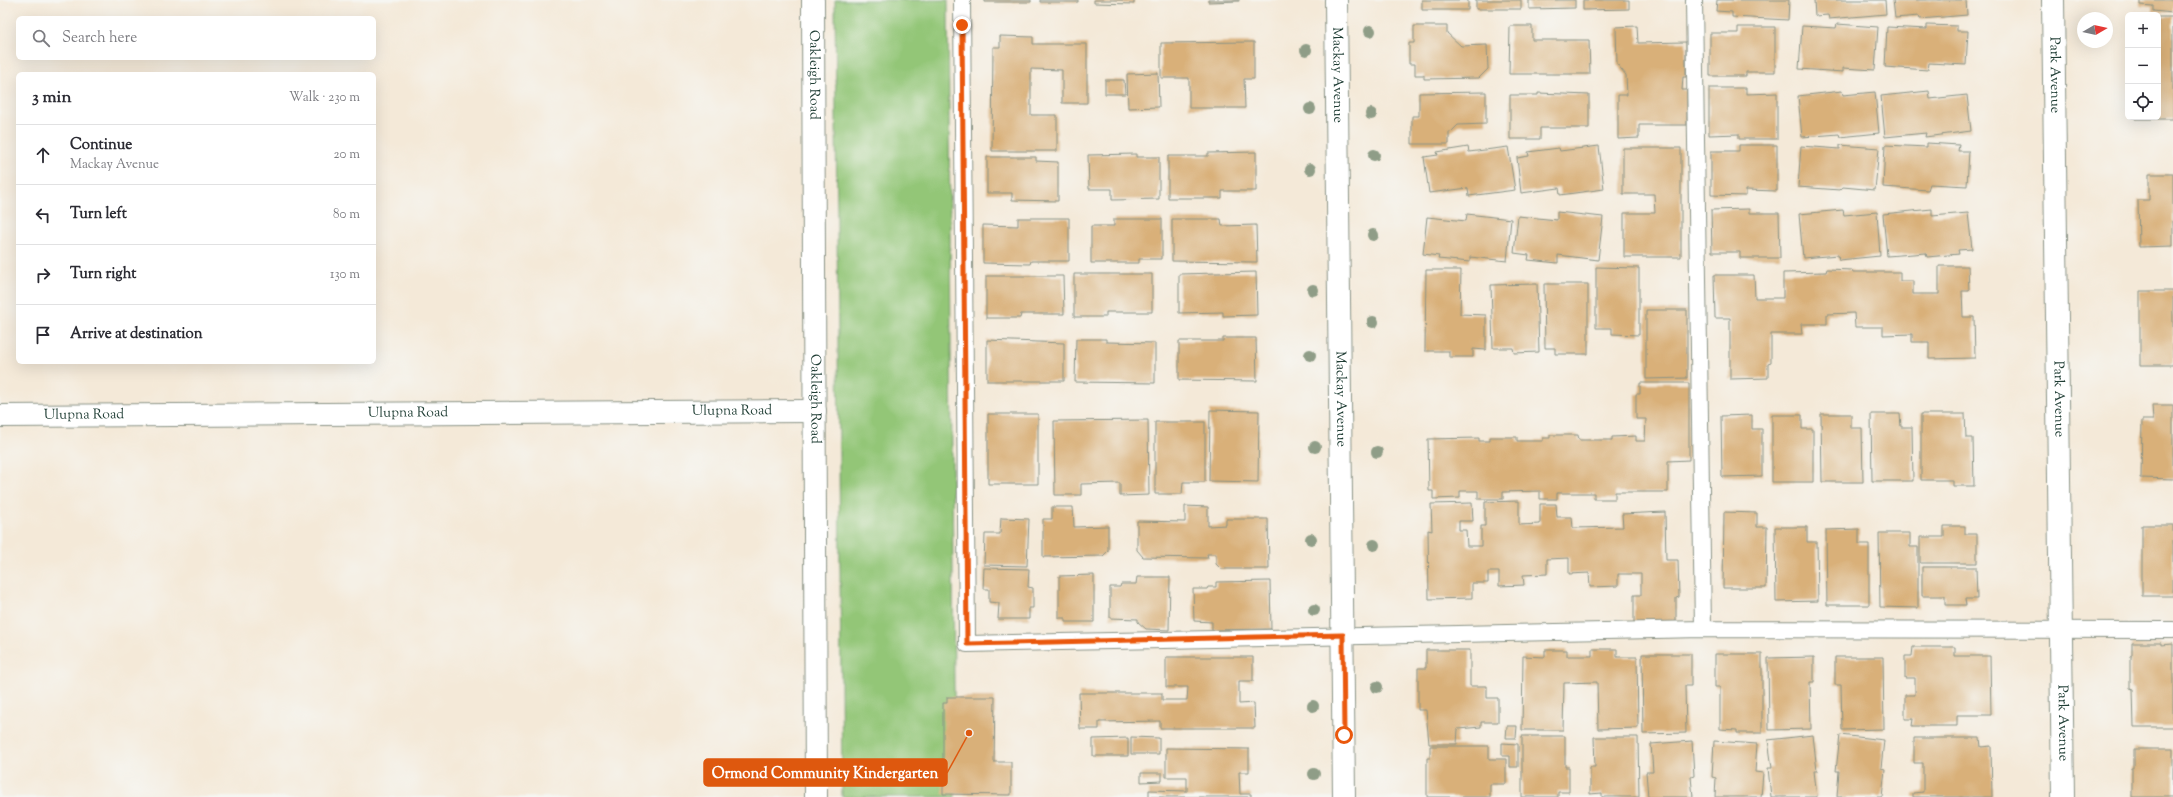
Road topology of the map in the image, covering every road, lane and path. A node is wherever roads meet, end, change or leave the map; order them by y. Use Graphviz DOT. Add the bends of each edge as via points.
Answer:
graph roads {
  1 [pos="813,0"];
  2 [pos="962,0"];
  3 [pos="1336,0"];
  4 [pos="1694,0"];
  5 [pos="2053,0"];
  6 [pos="815,411"];
  7 [pos="0,416"];
  8 [pos="1703,629"];
  9 [pos="2061,630"];
  10 [pos="2173,630"];
  11 [pos="1343,635"];
  12 [pos="816,797"];
  13 [pos="1344,797"];
  14 [pos="2063,797"];
  1 -- 6 [label="street, Oakleigh Road"];
  2 -- 11 [label="lane" via="967,644"];
  3 -- 11 [label="street, Mackay Avenue"];
  4 -- 8 [label="lane"];
  5 -- 9 [label="street, Park Avenue"];
  6 -- 7 [label="street, Ulupna Road"];
  6 -- 12 [label="street, Oakleigh Road"];
  8 -- 9 [label="lane"];
  8 -- 11 [label="lane"];
  9 -- 10 [label="lane"];
  9 -- 14 [label="street, Park Avenue"];
  11 -- 13 [label="street, Mackay Avenue"];
}
